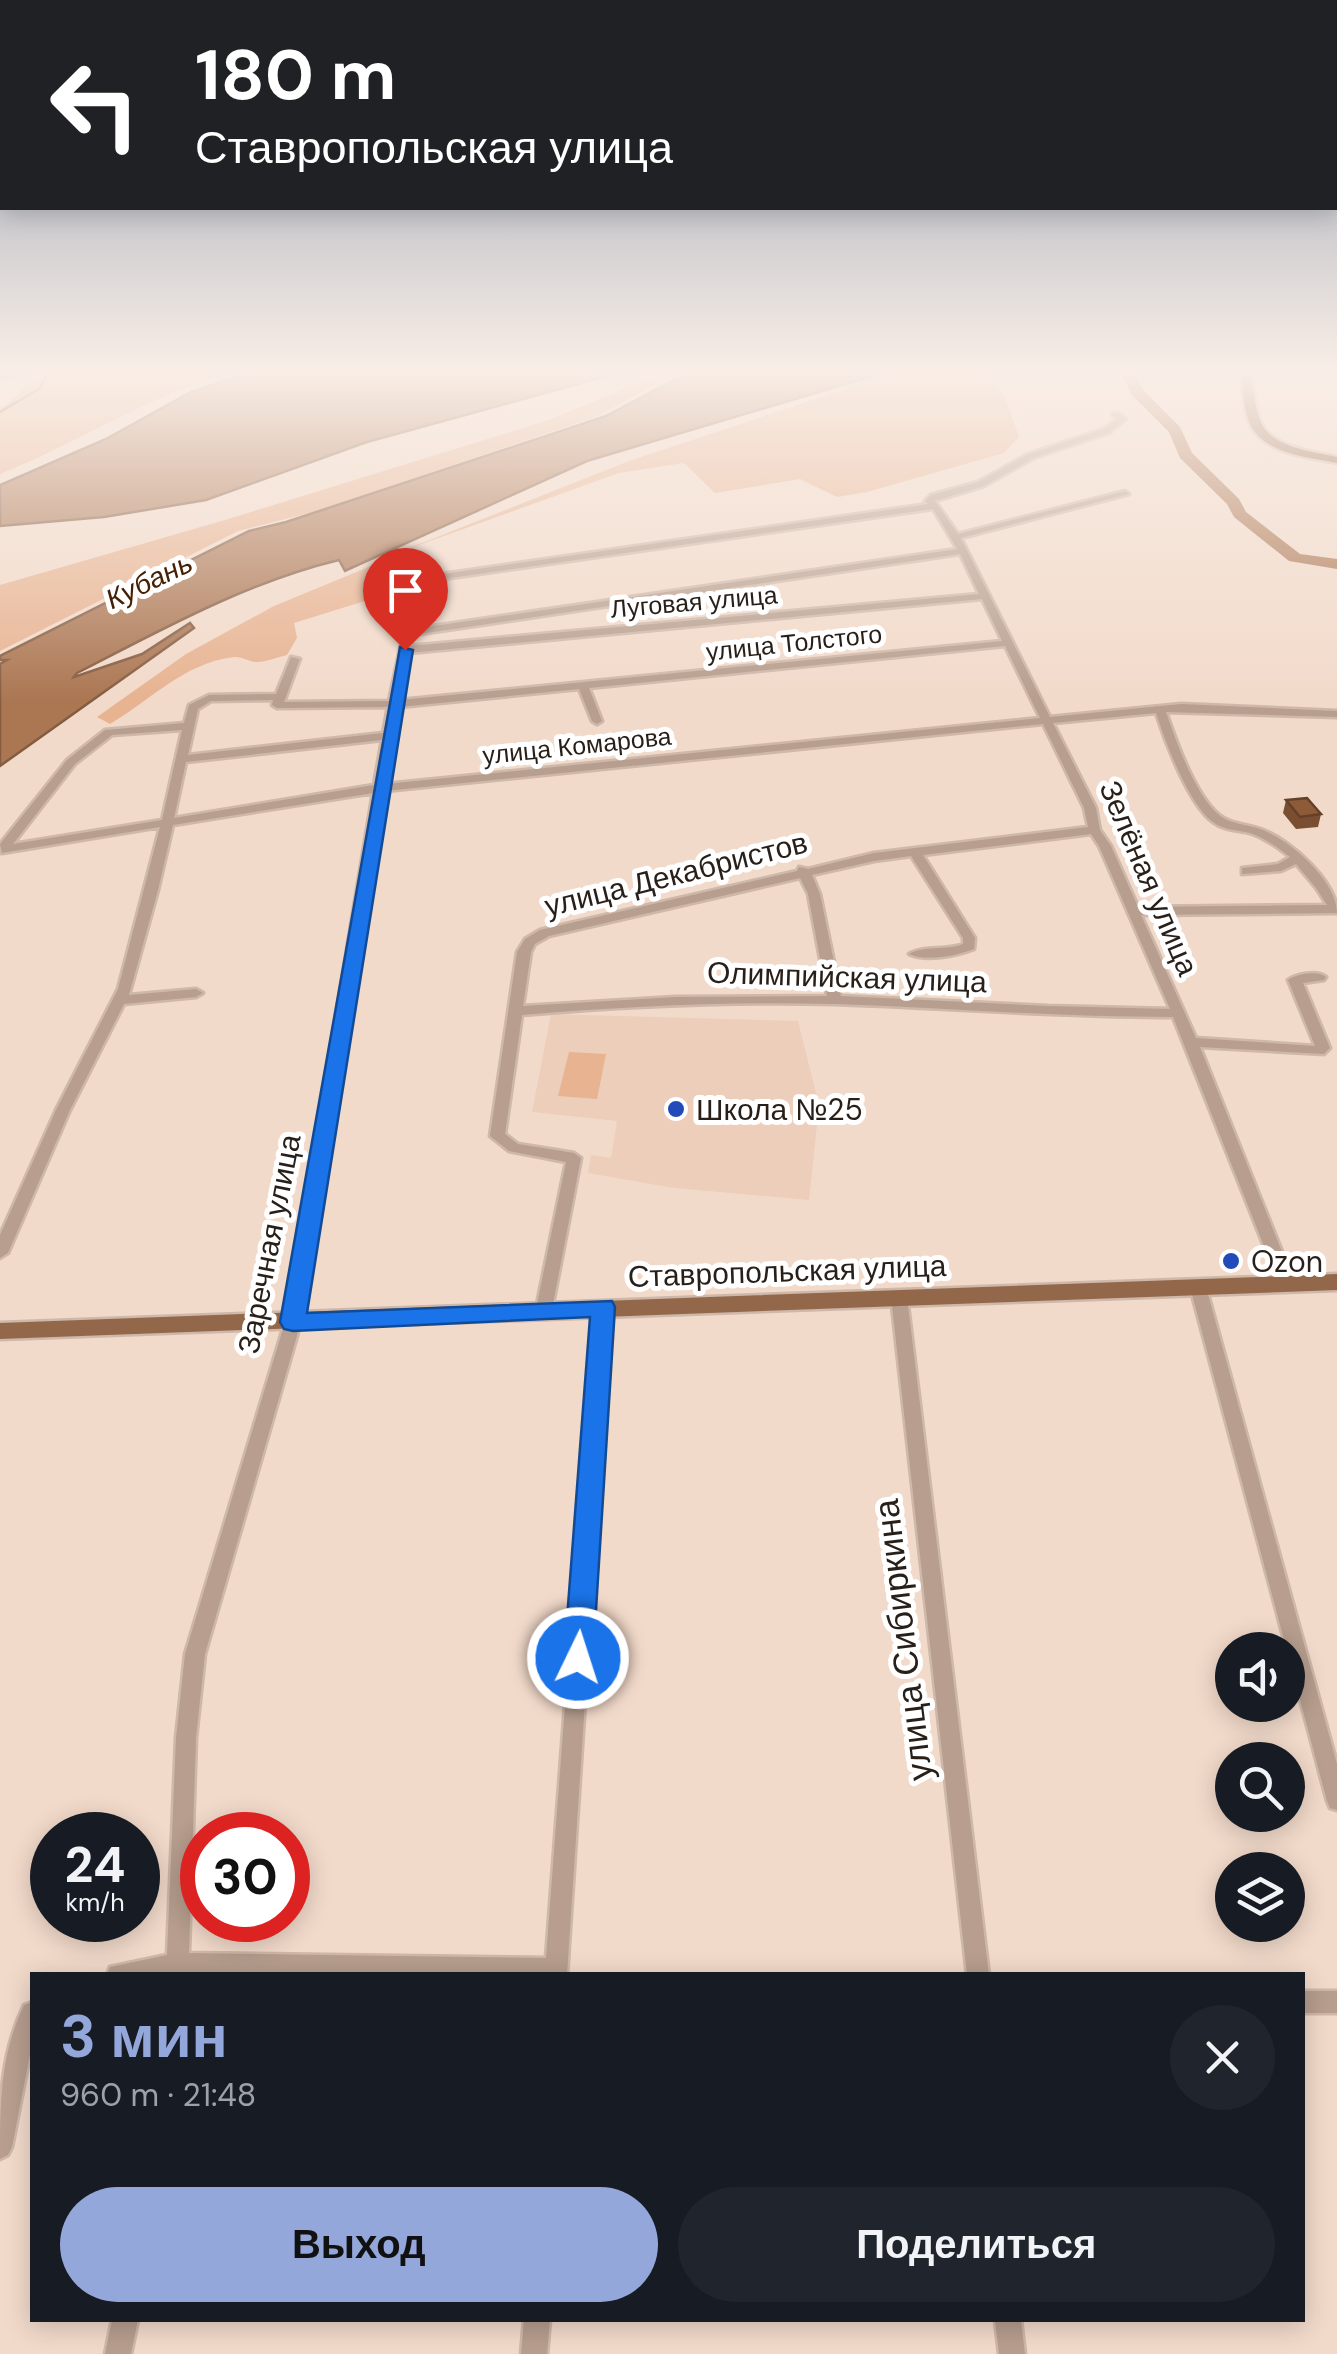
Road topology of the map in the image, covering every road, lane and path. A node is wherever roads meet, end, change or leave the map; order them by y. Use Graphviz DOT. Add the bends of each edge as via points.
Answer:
graph roads {
  1 [pos="984,482"];
  2 [pos="1125,494"];
  3 [pos="935,506"];
  4 [pos="956,537"];
  5 [pos="963,551"];
  6 [pos="986,596"];
  7 [pos="411,632"];
  8 [pos="1009,643"];
  9 [pos="405,650"];
  10 [pos="295,659"];
  11 [pos="583,686"];
  12 [pos="280,697"];
  13 [pos="396,704"];
  14 [pos="1160,709"];
  15 [pos="1337,714"];
  16 [pos="1048,720"];
  17 [pos="597,721"];
  18 [pos="186,726"];
  19 [pos="388,736"];
  20 [pos="180,759"];
  21 [pos="380,788"];
  22 [pos="166,821"];
  23 [pos="1094,830"];
  24 [pos="1,851"];
  25 [pos="915,852"];
  26 [pos="1297,858"];
  27 [pos="803,870"];
  28 [pos="1246,870"];
  29 [pos="1336,909"];
  30 [pos="1133,911"];
  31 [pos="916,954"];
  32 [pos="1319,977"];
  33 [pos="196,993"];
  34 [pos="120,1000"];
  35 [pos="835,1000"];
  36 [pos="517,1011"];
  37 [pos="1177,1013"];
  38 [pos="1190,1042"];
  39 [pos="0,1253"];
  40 [pos="1337,1282"];
  41 [pos="1287,1284"];
  42 [pos="1198,1287"];
  43 [pos="899,1297"];
  44 [pos="603,1307"];
  45 [pos="544,1309"];
  46 [pos="293,1322"];
  47 [pos="0,1331"];
  48 [pos="1337,1800"];
  49 [pos="178,1970"];
  50 [pos="556,1972"];
  51 [pos="978,1972"];
  52 [pos="1305,2002"];
  53 [pos="1337,2002"];
  54 [pos="30,2017"];
  55 [pos="0,2147"];
  56 [pos="125,2322"];
  57 [pos="537,2322"];
  58 [pos="1008,2322"];
  59 [pos="118,2354"];
  60 [pos="534,2354"];
  61 [pos="1012,2354"];
  1 -- 3 [label="street" via="934,497"];
  2 -- 4 [label="street"];
  3 -- 4 [label="street, Зелёная улица"];
  3 -- 7 [label="street, Заречная улица" via="418,580"];
  4 -- 5 [label="street, Зелёная улица"];
  5 -- 6 [label="street, Зелёная улица"];
  5 -- 7 [label="street"];
  6 -- 8 [label="street, Зелёная улица"];
  6 -- 9 [label="street, Луговая улица"];
  7 -- 9 [label="street, Заречная улица"];
  8 -- 11 [label="street, улица Толстого"];
  8 -- 16 [label="street, Зелёная улица"];
  9 -- 13 [label="street, Заречная улица"];
  10 -- 12 [label="street"];
  11 -- 13 [label="street, улица Толстого"];
  11 -- 17 [label="street"];
  12 -- 13 [label="street, улица Толстого" via="276,705"];
  12 -- 18 [label="street" via="198,701"];
  13 -- 19 [label="street, Заречная улица"];
  14 -- 15 [label="street, улица Комарова"];
  14 -- 16 [label="street, улица Комарова"];
  14 -- 26 [label="street" via="1212,816 1261,833"];
  16 -- 21 [label="street, улица Комарова"];
  16 -- 23 [label="street, Зелёная улица"];
  18 -- 20 [label="street"];
  18 -- 24 [label="street" via="110,732 72,762"];
  19 -- 20 [label="street"];
  19 -- 21 [label="street, Заречная улица"];
  20 -- 22 [label="street"];
  21 -- 22 [label="street, улица Комарова"];
  21 -- 46 [label="street, Заречная улица"];
  22 -- 24 [label="street, улица Комарова"];
  22 -- 34 [label="street"];
  23 -- 25 [label="street, улица Декабристов"];
  23 -- 30 [label="street, Зелёная улица"];
  25 -- 27 [label="street, улица Декабристов"];
  25 -- 31 [label="street" via="969,938 969,946 957,951"];
  26 -- 28 [label="street" via="1281,867"];
  26 -- 29 [label="street"];
  27 -- 35 [label="street"];
  27 -- 36 [label="street, улица Декабристов" via="544,933 524,952"];
  29 -- 30 [label="street"];
  30 -- 37 [label="street, Зелёная улица"];
  32 -- 38 [label="street" via="1295,980 1319,1051"];
  33 -- 34 [label="street"];
  34 -- 39 [label="street"];
  35 -- 36 [label="street, Олимпийская улица" via="676,999"];
  35 -- 37 [label="street, Олимпийская улица"];
  36 -- 45 [label="street, улица Декабристов" via="497,1136 514,1148 574,1158"];
  37 -- 38 [label="street, Зелёная улица"];
  38 -- 41 [label="street, Зелёная улица"];
  40 -- 41 [label="main road, Ставропольская улица"];
  41 -- 42 [label="main road, Ставропольская улица"];
  42 -- 43 [label="main road, Ставропольская улица"];
  42 -- 48 [label="street"];
  43 -- 44 [label="main road, Ставропольская улица"];
  43 -- 51 [label="street, улица Сибиркина"];
  44 -- 45 [label="main road, Ставропольская улица"];
  44 -- 50 [label="street"];
  45 -- 46 [label="main road, Ставропольская улица"];
  46 -- 47 [label="main road, Ставропольская улица"];
  46 -- 49 [label="street, Заречная улица" via="195,1654"];
  49 -- 50 [label="street"];
  52 -- 53 [label="street"];
  54 -- 55 [label="street"];
  56 -- 59 [label="street"];
  57 -- 60 [label="street"];
  58 -- 61 [label="street"];
}
